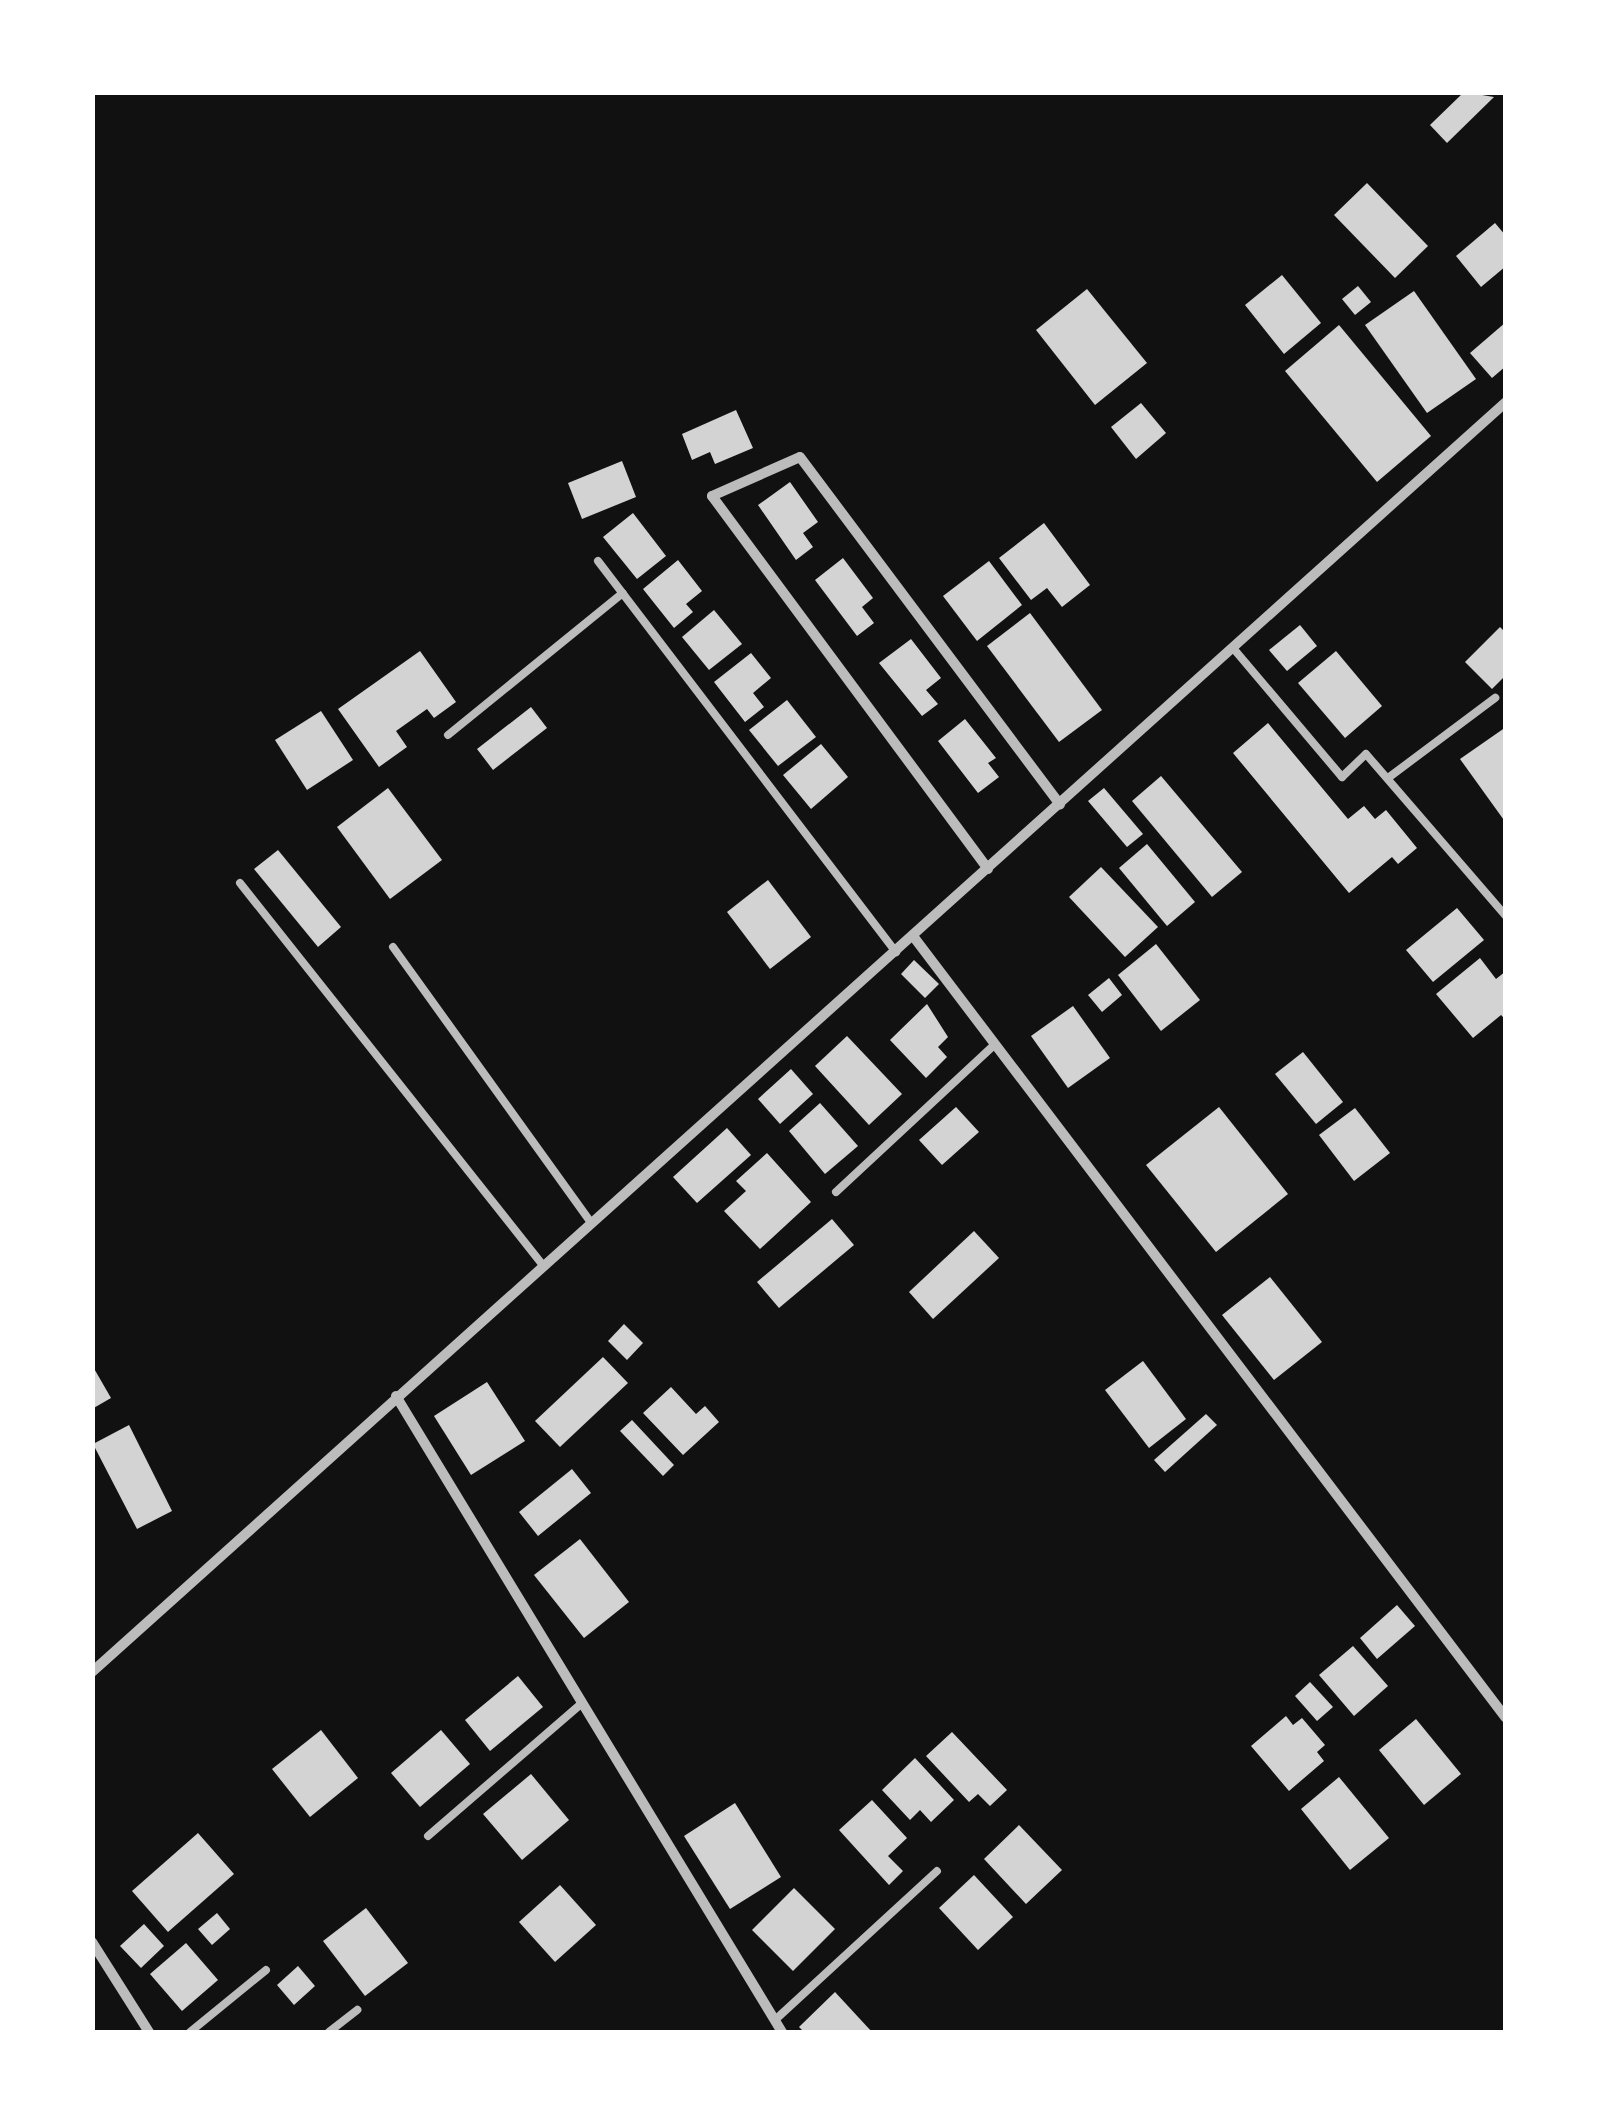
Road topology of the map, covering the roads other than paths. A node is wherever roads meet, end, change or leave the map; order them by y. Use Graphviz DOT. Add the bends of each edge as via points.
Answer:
graph roads {
  1 [pos="1506,402"];
  2 [pos="598,561"];
  3 [pos="623,592"];
  4 [pos="1233,648"];
  5 [pos="1495,698"];
  6 [pos="448,734"];
  7 [pos="1388,778"];
  8 [pos="1060,804"];
  9 [pos="988,869"];
  10 [pos="240,883"];
  11 [pos="1506,916"];
  12 [pos="913,936"];
  13 [pos="393,947"];
  14 [pos="896,952"];
  15 [pos="995,1044"];
  16 [pos="836,1192"];
  17 [pos="591,1223"];
  18 [pos="543,1265"];
  19 [pos="396,1396"];
  20 [pos="92,1672"];
  21 [pos="582,1703"];
  22 [pos="1506,1718"];
  23 [pos="428,1836"];
  24 [pos="937,1871"];
  25 [pos="92,1942"];
  26 [pos="266,1970"];
  27 [pos="357,2010"];
  28 [pos="775,2020"];
  29 [pos="149,2032"];
  30 [pos="190,2032"];
  31 [pos="329,2032"];
  32 [pos="782,2032"];
  1 -- 4 [label="street"];
  2 -- 3 [label="lane"];
  3 -- 6 [label="lane"];
  3 -- 14 [label="lane"];
  4 -- 7 [label="lane" via="1342,776 1366,754"];
  4 -- 8 [label="street"];
  5 -- 7 [label="lane"];
  7 -- 11 [label="lane"];
  8 -- 9 [label="street"];
  8 -- 9 [label="street" via="800,457 712,496"];
  9 -- 12 [label="street"];
  10 -- 18 [label="lane"];
  12 -- 14 [label="street"];
  12 -- 15 [label="street"];
  13 -- 17 [label="lane"];
  14 -- 17 [label="street"];
  15 -- 16 [label="lane"];
  15 -- 22 [label="street"];
  17 -- 18 [label="street"];
  18 -- 19 [label="street"];
  19 -- 20 [label="street"];
  19 -- 21 [label="street"];
  21 -- 23 [label="lane"];
  21 -- 28 [label="street"];
  24 -- 28 [label="lane"];
  25 -- 29 [label="street"];
  26 -- 30 [label="lane"];
  27 -- 31 [label="lane"];
  28 -- 32 [label="street"];
}
